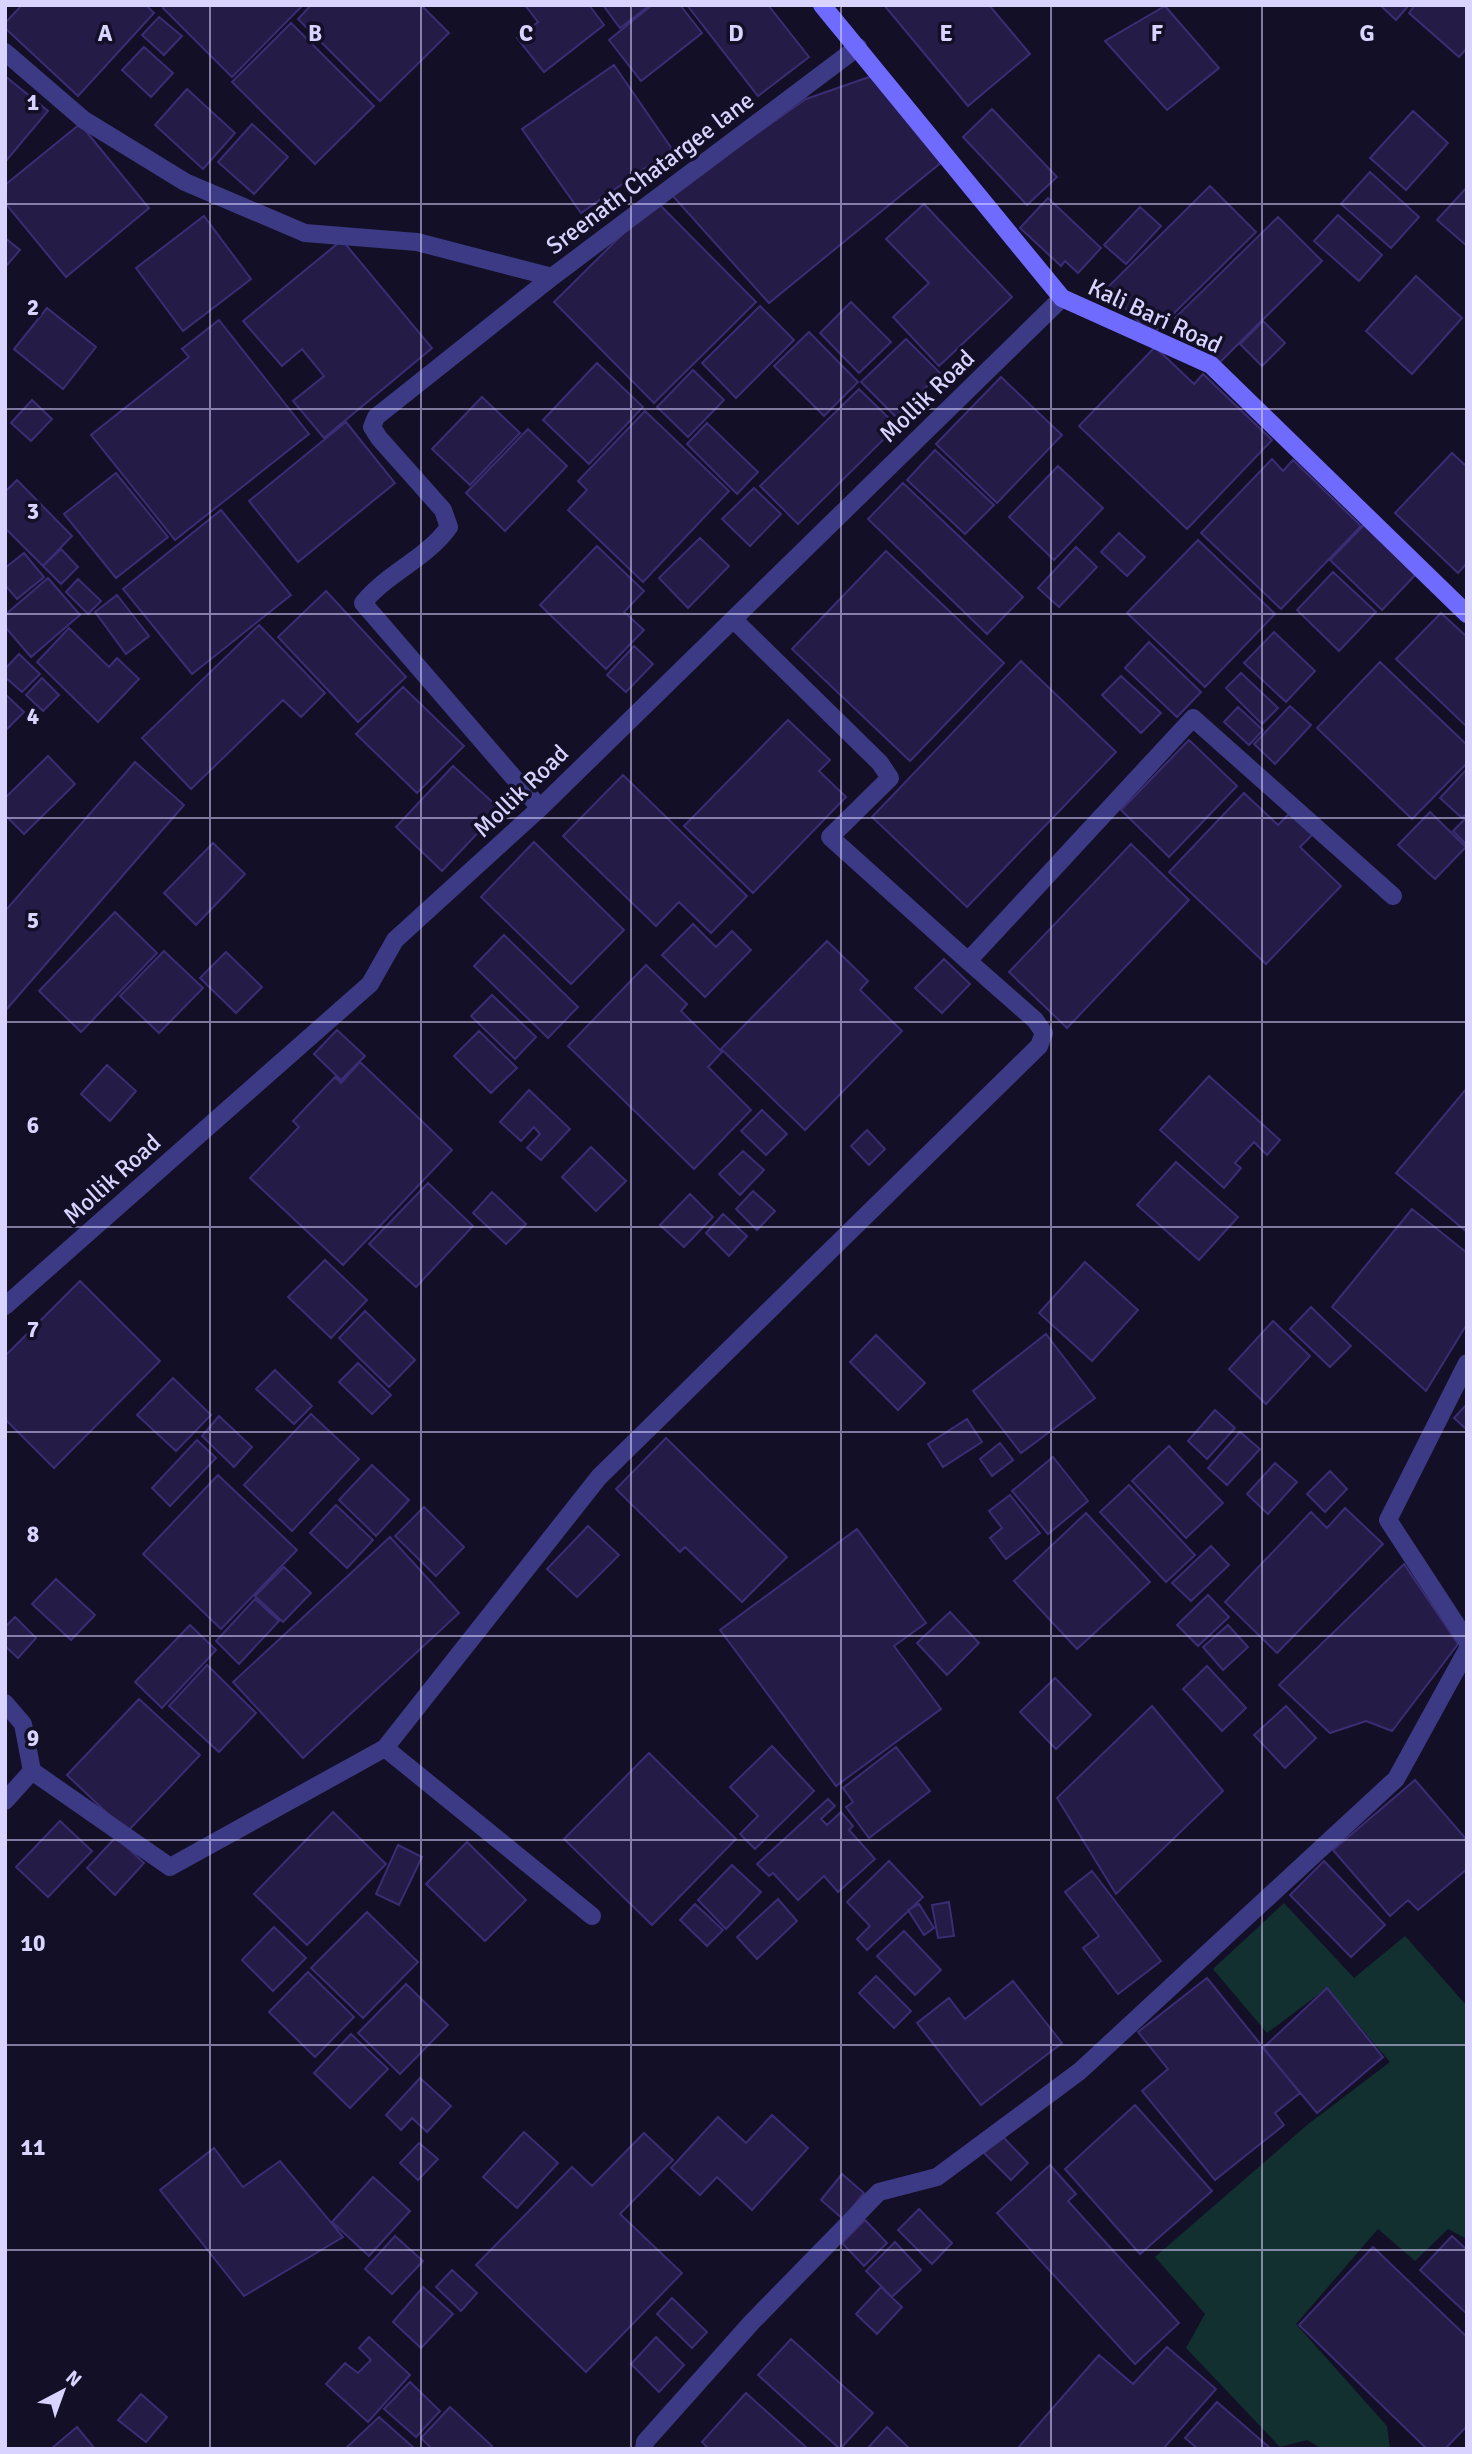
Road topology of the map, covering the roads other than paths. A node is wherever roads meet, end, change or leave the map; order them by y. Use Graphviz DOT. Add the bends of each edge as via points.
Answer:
graph roads {
  1 [pos="822,5"];
  2 [pos="858,47"];
  3 [pos="5,52"];
  4 [pos="552,277"];
  5 [pos="1062,298"];
  6 [pos="1467,614"];
  7 [pos="733,619"];
  8 [pos="540,807"];
  9 [pos="1393,896"];
  10 [pos="968,961"];
  11 [pos="5,1306"];
  12 [pos="1467,1363"];
  13 [pos="1467,1641"];
  14 [pos="1467,1650"];
  15 [pos="5,1703"];
  16 [pos="385,1748"];
  17 [pos="32,1771"];
  18 [pos="5,1801"];
  19 [pos="592,1916"];
  20 [pos="644,2449"];
  1 -- 2 [label="street, Kali Bari Road"];
  2 -- 4 [label="street, Sreenath Chatargee lane"];
  2 -- 5 [label="street, Kali Bari Road"];
  3 -- 4 [label="street, Sreenath Chatargee lane" via="83,120 185,182 305,233 417,242"];
  4 -- 8 [label="street" via="376,417 372,427 379,438 443,510 449,527 438,542 376,587 363,603"];
  5 -- 6 [label="street, Kali Bari Road" via="1211,365"];
  5 -- 7 [label="street, Mollik Road"];
  7 -- 8 [label="street, Mollik Road"];
  7 -- 10 [label="street" via="890,778 830,837"];
  8 -- 11 [label="street, Mollik Road" via="395,940 370,984"];
  9 -- 10 [label="street" via="1193,718"];
  10 -- 16 [label="street" via="1035,1020 1044,1033 1039,1046 599,1477"];
  12 -- 13 [label="street" via="1388,1521"];
  14 -- 20 [label="street" via="1396,1779 1080,2071 937,2177 879,2192 752,2322 645,2442"];
  15 -- 17 [label="street" via="23,1724"];
  16 -- 17 [label="street" via="170,1867"];
  16 -- 19 [label="street"];
  17 -- 18 [label="street"];
}
